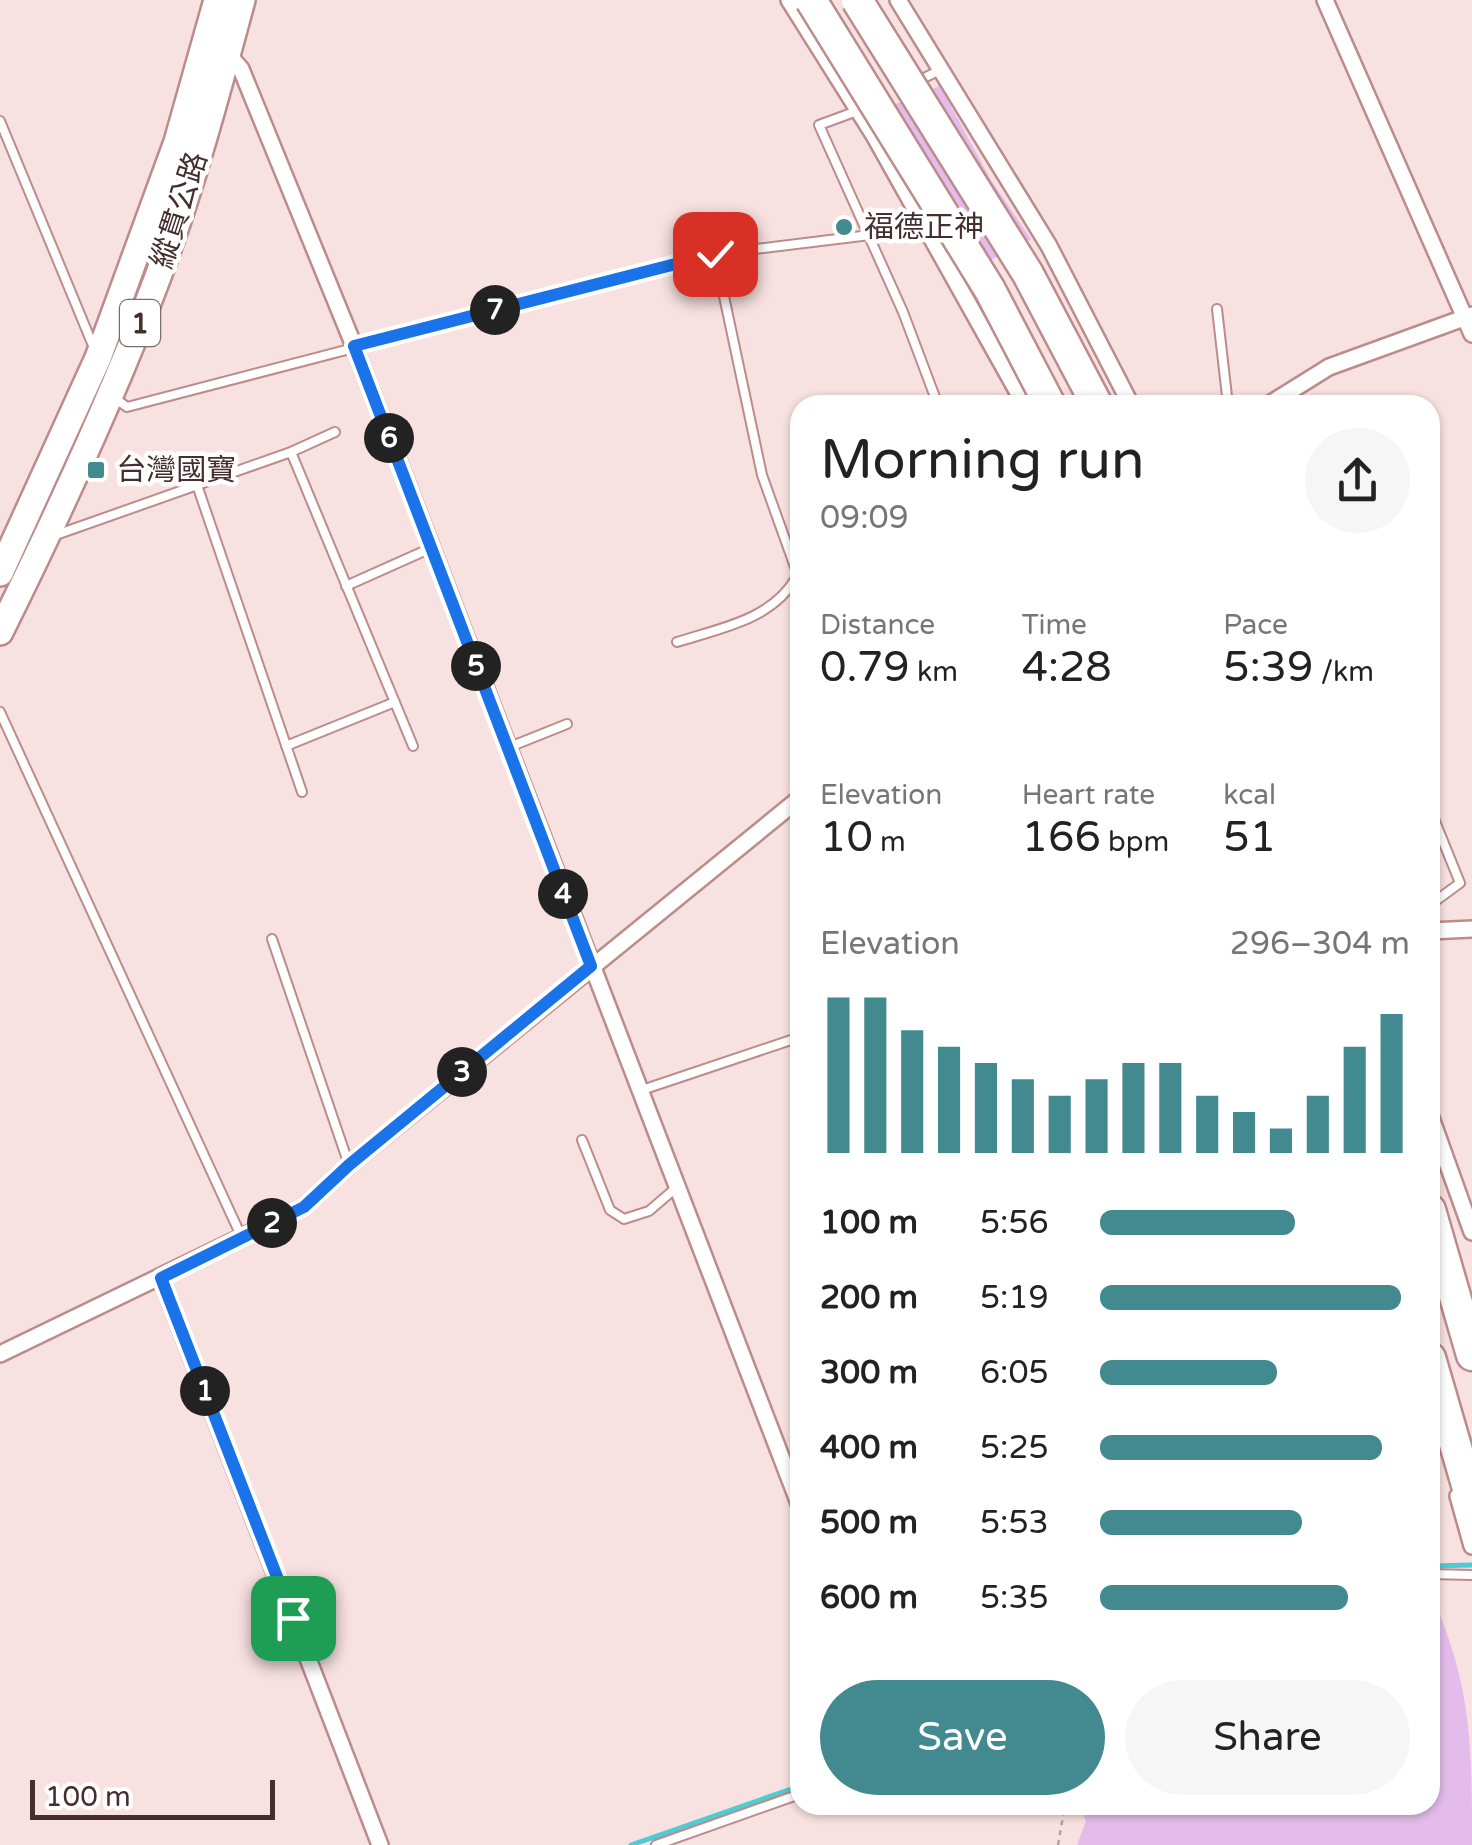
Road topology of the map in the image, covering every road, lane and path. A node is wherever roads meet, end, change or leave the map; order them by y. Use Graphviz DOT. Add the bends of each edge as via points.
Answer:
graph roads {
  1 [pos="217,0"];
  2 [pos="242,0"];
  3 [pos="790,0"];
  4 [pos="811,0"];
  5 [pos="857,0"];
  6 [pos="898,0"];
  7 [pos="1325,0"];
  8 [pos="228,54"];
  9 [pos="938,70"];
  10 [pos="906,87"];
  11 [pos="890,95"];
  12 [pos="858,111"];
  13 [pos="1,126"];
  14 [pos="870,235"];
  15 [pos="715,254"];
  16 [pos="1217,309"];
  17 [pos="1470,322"];
  18 [pos="354,346"];
  19 [pos="98,358"];
  20 [pos="108,394"];
  21 [pos="934,395"];
  22 [pos="1019,395"];
  23 [pos="1045,395"];
  24 [pos="1092,395"];
  25 [pos="1126,395"];
  26 [pos="1227,395"];
  27 [pos="1284,395"];
  28 [pos="335,432"];
  29 [pos="291,452"];
  30 [pos="197,485"];
  31 [pos="47,538"];
  32 [pos="14,542"];
  33 [pos="431,548"];
  34 [pos="790,556"];
  35 [pos="0,572"];
  36 [pos="346,586"];
  37 [pos="790,590"];
  38 [pos="0,632"];
  39 [pos="677,642"];
  40 [pos="395,702"];
  41 [pos="0,712"];
  42 [pos="566,724"];
  43 [pos="286,746"];
  44 [pos="413,746"];
  45 [pos="507,748"];
  46 [pos="302,792"];
  47 [pos="790,806"];
  48 [pos="1440,834"];
  49 [pos="1440,898"];
  50 [pos="1472,929"];
  51 [pos="1440,931"];
  52 [pos="272,939"];
  53 [pos="591,966"];
  54 [pos="790,1040"];
  55 [pos="640,1091"];
  56 [pos="582,1140"];
  57 [pos="1440,1143"];
  58 [pos="349,1165"];
  59 [pos="676,1187"];
  60 [pos="1472,1232"];
  61 [pos="242,1238"];
  62 [pos="1440,1245"];
  63 [pos="161,1278"];
  64 [pos="0,1354"];
  65 [pos="1472,1355"];
  66 [pos="1440,1392"];
  67 [pos="1440,1432"];
  68 [pos="790,1480"];
  69 [pos="1472,1502"];
  70 [pos="1472,1546"];
  71 [pos="1440,1574"];
  72 [pos="1472,1576"];
  73 [pos="790,1798"];
  74 [pos="1063,1815"];
  75 [pos="380,1845"];
  76 [pos="656,1845"];
  77 [pos="1058,1845"];
  1 -- 19 [label="main road, 縱貫公路 / 1" via="176,142"];
  2 -- 8 [label="main road, 縱貫公路 / 1"];
  3 -- 12 [label="street"];
  4 -- 23 [label="highway, bridge" via="990,290"];
  5 -- 24 [label="highway, bridge" via="1028,274"];
  6 -- 9 [label="street"];
  7 -- 17 [label="street"];
  8 -- 18 [label="street" via="241,69"];
  8 -- 20 [label="main road, 縱貫公路 / 1" via="167,252"];
  9 -- 10 [label="lane"];
  9 -- 25 [label="street" via="1049,246"];
  11 -- 12 [label="lane"];
  12 -- 14 [label="lane" via="818,125"];
  12 -- 22 [label="street"];
  13 -- 19 [label="lane"];
  14 -- 15 [label="lane"];
  14 -- 21 [label="lane"];
  15 -- 18 [label="lane"];
  15 -- 34 [label="lane" via="762,475"];
  16 -- 26 [label="lane"];
  17 -- 27 [label="street" via="1329,367"];
  18 -- 20 [label="lane" via="127,407"];
  18 -- 33 [label="street"];
  19 -- 20 [label="lane"];
  19 -- 32 [label="main road, 縱貫公路 / 1"];
  20 -- 31 [label="main road, 縱貫公路 / 1"];
  28 -- 29 [label="lane"];
  29 -- 30 [label="lane"];
  29 -- 36 [label="lane"];
  30 -- 31 [label="lane"];
  30 -- 43 [label="lane"];
  31 -- 32 [label="lane"];
  31 -- 38 [label="main road, 縱貫公路 / 1"];
  32 -- 35 [label="main road, 縱貫公路 / 1"];
  33 -- 36 [label="lane"];
  33 -- 45 [label="street"];
  36 -- 40 [label="lane"];
  37 -- 39 [label="lane" via="767,610"];
  40 -- 43 [label="lane"];
  40 -- 44 [label="lane"];
  41 -- 61 [label="lane"];
  42 -- 45 [label="lane"];
  43 -- 46 [label="lane"];
  45 -- 53 [label="street"];
  47 -- 53 [label="street"];
  48 -- 49 [label="lane" via="1460,883"];
  50 -- 51 [label="street"];
  52 -- 58 [label="lane"];
  53 -- 55 [label="street"];
  53 -- 58 [label="street"];
  54 -- 55 [label="lane"];
  55 -- 59 [label="street"];
  56 -- 59 [label="lane" via="610,1210 624,1219 649,1211"];
  57 -- 60 [label="street"];
  58 -- 61 [label="street" via="304,1207"];
  59 -- 68 [label="street"];
  61 -- 63 [label="street"];
  62 -- 65 [label="highway"];
  63 -- 64 [label="street"];
  63 -- 75 [label="street"];
  66 -- 69 [label="highway"];
  67 -- 70 [label="street"];
  71 -- 72 [label="lane"];
  73 -- 76 [label="lane"];
  74 -- 77 [label="path"];
}
